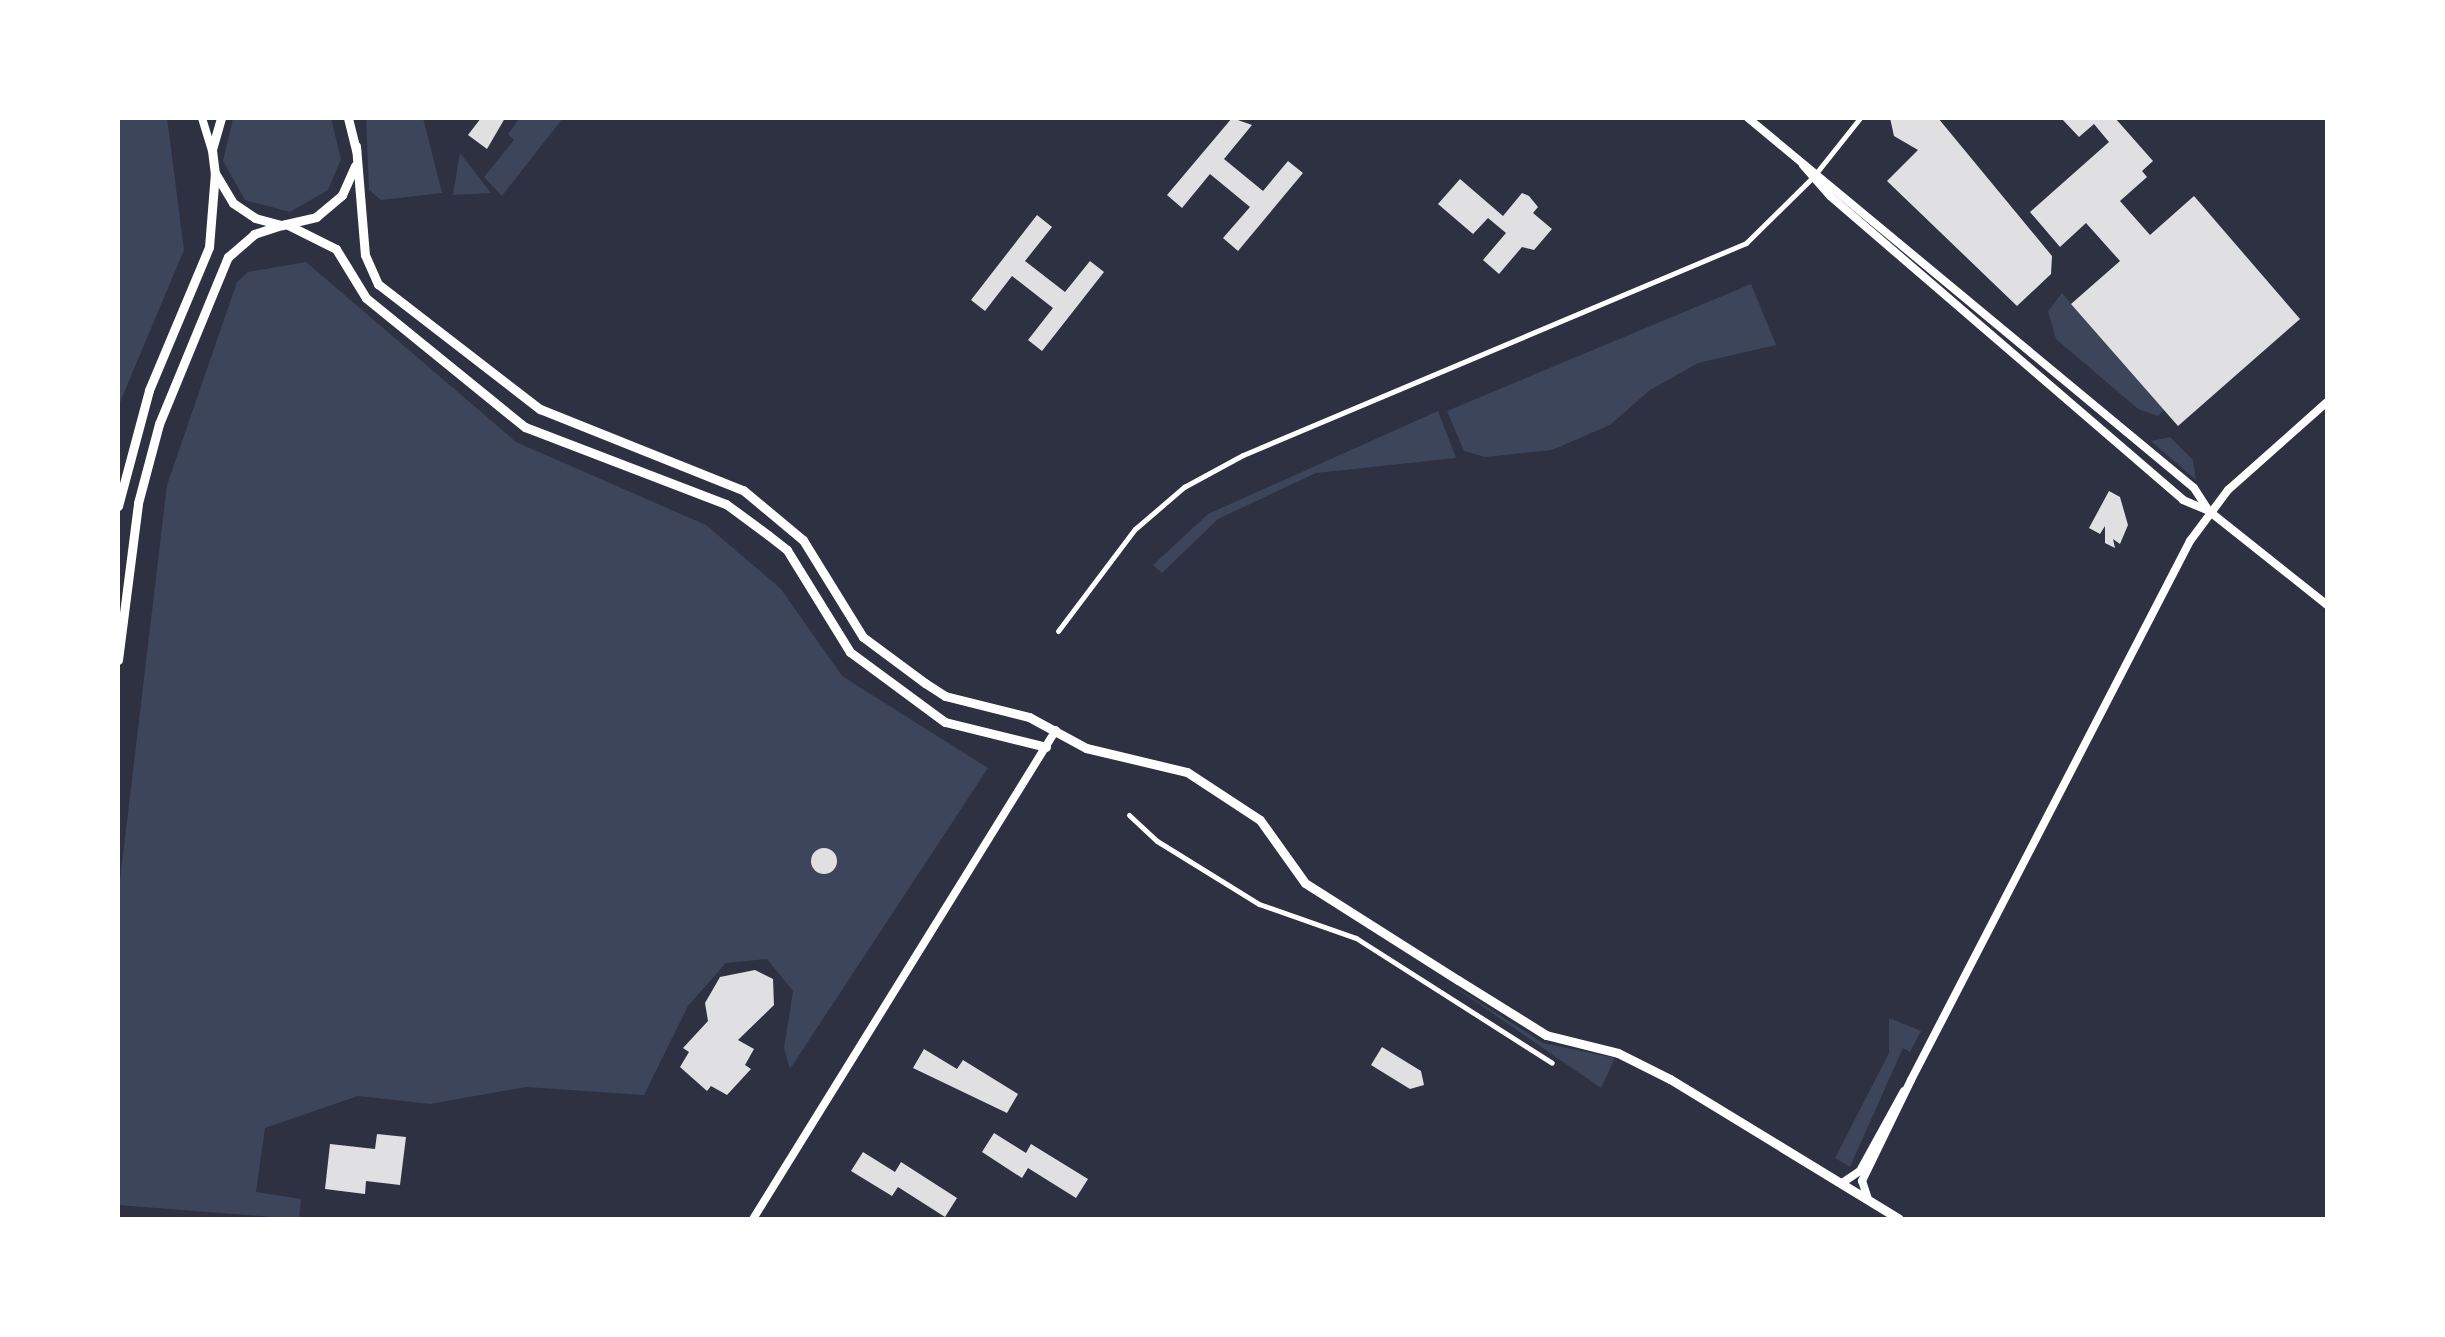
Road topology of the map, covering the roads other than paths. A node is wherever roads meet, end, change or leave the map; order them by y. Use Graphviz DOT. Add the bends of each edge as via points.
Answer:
graph roads {
  1 [pos="202,118"];
  2 [pos="221,118"];
  3 [pos="1748,118"];
  4 [pos="1860,118"];
  5 [pos="349,120"];
  6 [pos="356,146"];
  7 [pos="212,150"];
  8 [pos="215,173"];
  9 [pos="1814,175"];
  10 [pos="284,224"];
  11 [pos="2327,402"];
  12 [pos="118,506"];
  13 [pos="2209,511"];
  14 [pos="2327,605"];
  15 [pos="1058,631"];
  16 [pos="118,660"];
  17 [pos="1056,730"];
  18 [pos="1046,747"];
  19 [pos="1129,815"];
  20 [pos="1552,1063"];
  21 [pos="1911,1080"];
  22 [pos="1842,1183"];
  23 [pos="1868,1199"];
  24 [pos="753,1219"];
  25 [pos="1899,1219"];
  1 -- 7 [label="main road"];
  2 -- 7 [label="main road"];
  3 -- 9 [label="main road"];
  4 -- 9 [label="street"];
  5 -- 6 [label="main road"];
  6 -- 10 [label="main road" via="353,176 335,204"];
  6 -- 17 [label="main road" via="365,255 378,284 540,409 743,490 803,540 863,637 945,696"];
  7 -- 8 [label="main road"];
  8 -- 10 [label="main road" via="244,212"];
  8 -- 12 [label="main road" via="209,247 149,390"];
  9 -- 13 [label="main road" via="2183,500"];
  9 -- 13 [label="main road" via="2202,494"];
  9 -- 15 [label="street" via="1746,243 1243,455 1184,487 1135,529"];
  10 -- 16 [label="main road" via="254,234 228,257 169,396 138,503"];
  10 -- 18 [label="main road" via="336,249 366,298 525,427 726,504 768,535 787,550 850,652 945,722"];
  11 -- 13 [label="main road"];
  13 -- 14 [label="main road"];
  13 -- 21 [label="main road"];
  17 -- 18 [label="main road"];
  17 -- 22 [label="main road" via="1086,748 1187,772 1260,820 1305,883 1509,1012 1546,1035 1618,1053 1670,1079"];
  18 -- 24 [label="main road"];
  19 -- 20 [label="street" via="1157,841 1259,904 1340,930"];
  21 -- 22 [label="main road" via="1860,1171"];
  21 -- 23 [label="main road" via="1862,1181"];
  22 -- 23 [label="main road"];
  23 -- 25 [label="main road"];
}
